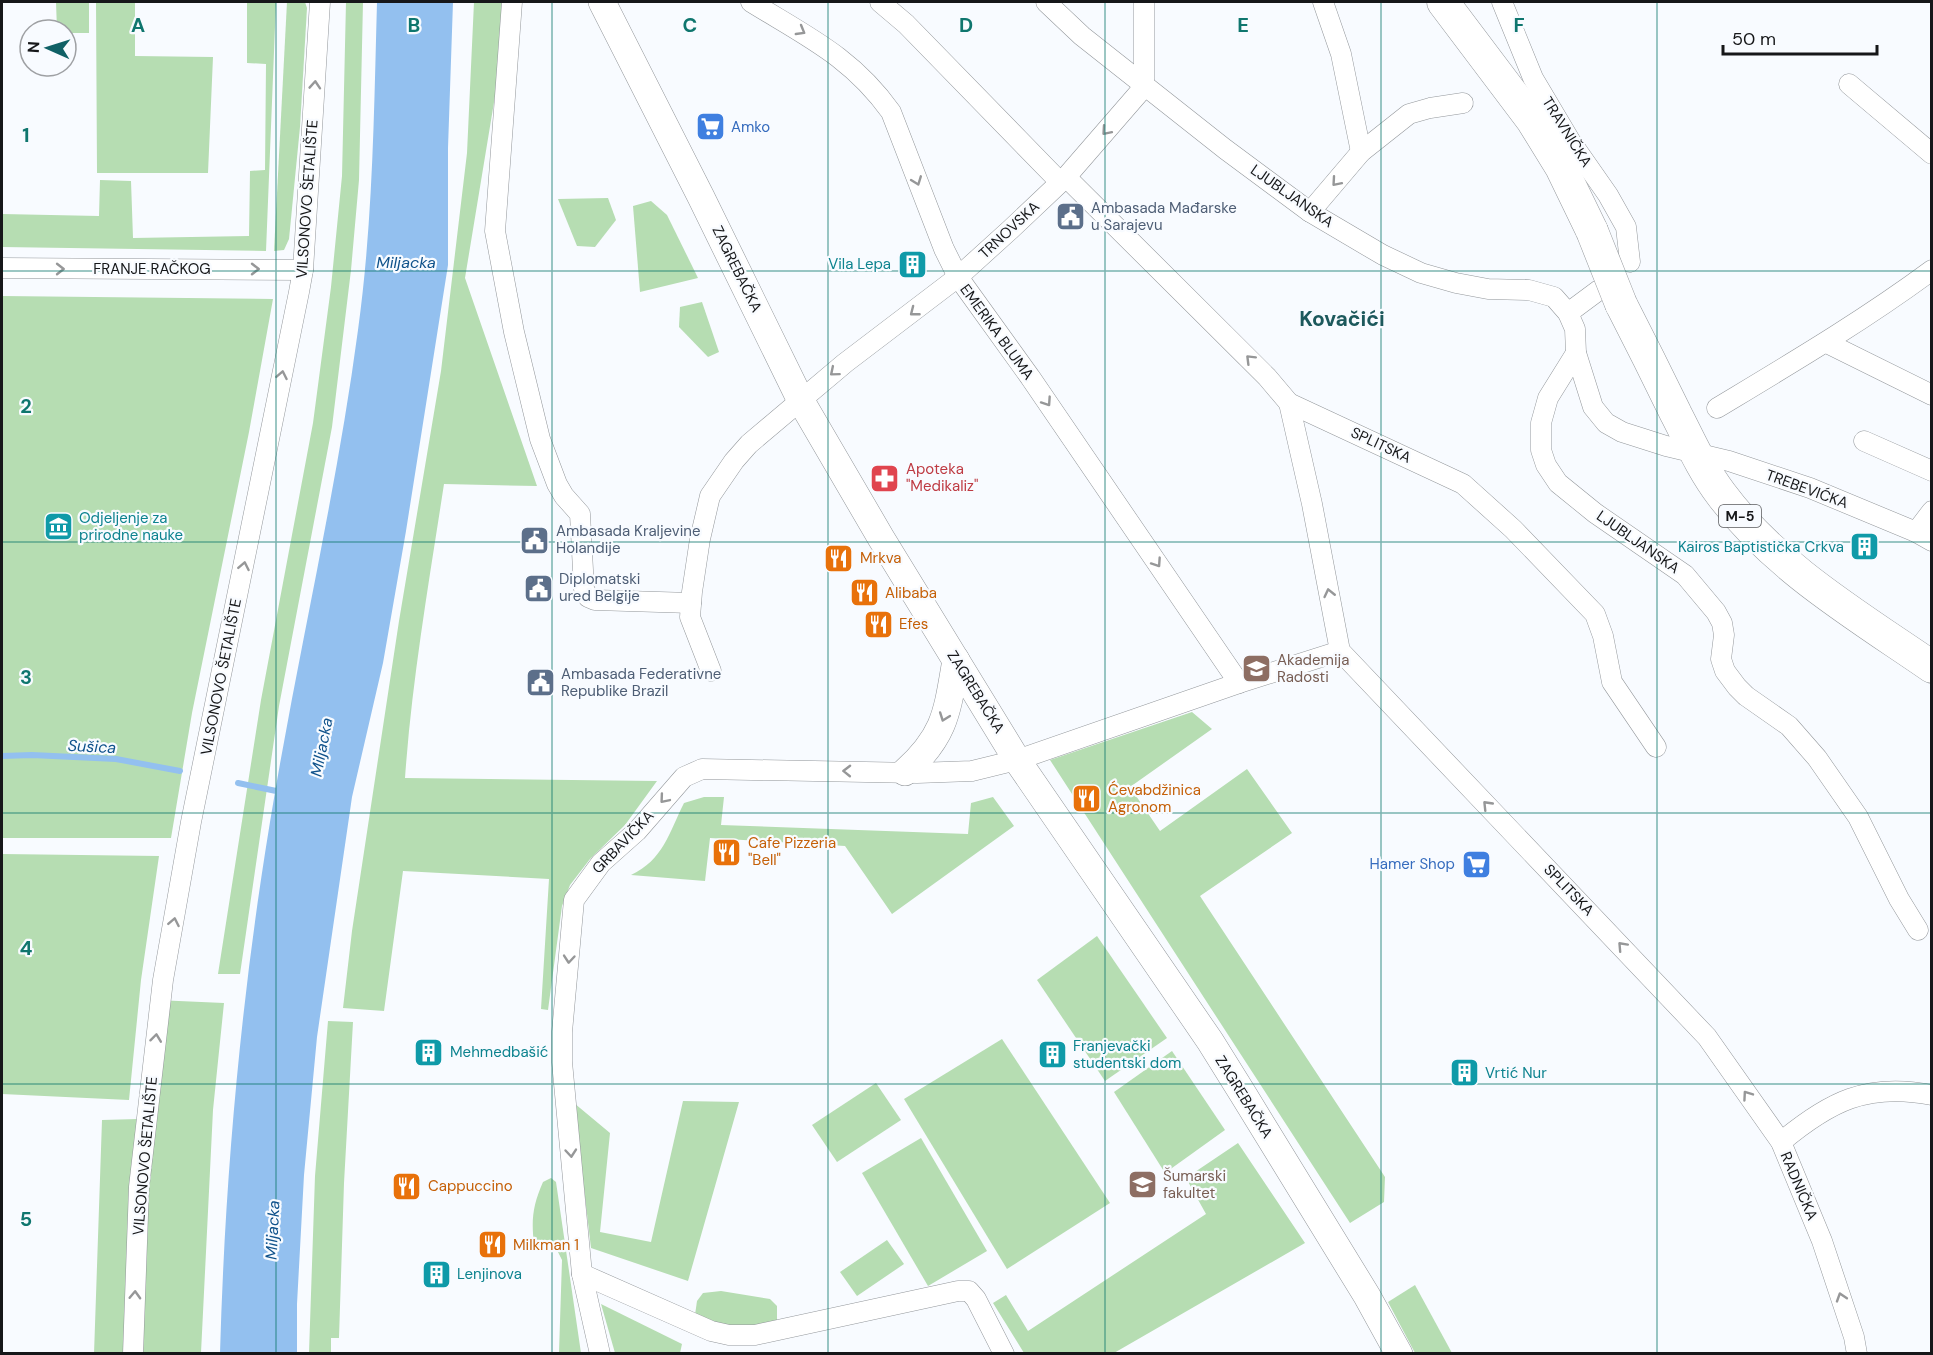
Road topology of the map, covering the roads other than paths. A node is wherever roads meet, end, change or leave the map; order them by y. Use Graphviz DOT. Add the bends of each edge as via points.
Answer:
graph roads {
  1 [pos="320,2"];
  2 [pos="512,2"];
  3 [pos="603,2"];
  4 [pos="751,2"];
  5 [pos="880,2"];
  6 [pos="1046,2"];
  7 [pos="1144,2"];
  8 [pos="1323,2"];
  9 [pos="1443,2"];
  10 [pos="1502,2"];
  11 [pos="1849,84"];
  12 [pos="1144,87"];
  13 [pos="1463,103"];
  14 [pos="1361,152"];
  15 [pos="1932,154"];
  16 [pos="1063,179"];
  17 [pos="1310,212"];
  18 [pos="1630,262"];
  19 [pos="2,268"];
  20 [pos="303,270"];
  21 [pos="1932,270"];
  22 [pos="958,278"];
  23 [pos="1610,297"];
  24 [pos="1568,314"];
  25 [pos="1827,343"];
  26 [pos="1576,353"];
  27 [pos="1932,395"];
  28 [pos="801,401"];
  29 [pos="1289,403"];
  30 [pos="1717,408"];
  31 [pos="1864,441"];
  32 [pos="1695,453"];
  33 [pos="1932,471"];
  34 [pos="1932,511"];
  35 [pos="1924,536"];
  36 [pos="691,603"];
  37 [pos="1340,651"];
  38 [pos="956,660"];
  39 [pos="1932,667"];
  40 [pos="711,671"];
  41 [pos="1239,683"];
  42 [pos="1656,747"];
  43 [pos="1017,760"];
  44 [pos="905,772"];
  45 [pos="1918,930"];
  46 [pos="1932,1095"];
  47 [pos="1781,1142"];
  48 [pos="582,1274"];
  49 [pos="133,1353"];
  50 [pos="600,1353"];
  51 [pos="1004,1353"];
  52 [pos="1398,1353"];
  53 [pos="1857,1353"];
  20 -- 1 [label="street, VILSONOVO ŠETALIŠTE, one-way"];
  2 -- 36 [label="street" via="495,231 509,311 540,439 557,484 579,514 584,589 595,600"];
  3 -- 28 [label="main road, ZAGREBAČKA"];
  4 -- 22 [label="street, EMERIKA BLUMA, one-way" via="814,38 879,96 891,112"];
  5 -- 16 [label="street, SPLITSKA"];
  6 -- 12 [label="street, LJUBLJANSKA"];
  7 -- 12 [label="street"];
  8 -- 14 [label="street" via="1341,54"];
  9 -- 23 [label="main road, M-5, bridge" via="1532,120 1561,166 1592,231"];
  10 -- 18 [label="street, TRAVNIČKA" via="1533,78 1626,227"];
  11 -- 15 [label="street"];
  12 -- 16 [label="street, TRNOVSKA, one-way"];
  12 -- 17 [label="street, LJUBLJANSKA"];
  13 -- 14 [label="street" via="1409,114"];
  14 -- 17 [label="street, one-way"];
  16 -- 22 [label="street, TRNOVSKA"];
  29 -- 16 [label="street, SPLITSKA, one-way"];
  17 -- 24 [label="street, LJUBLJANSKA" via="1421,273 1488,290 1542,292 1554,297"];
  19 -- 20 [label="street, FRANJE RAČKOG, one-way"];
  49 -- 20 [label="street, VILSONOVO ŠETALIŠTE, one-way" via="139,1187 163,980 191,822"];
  21 -- 25 [label="street"];
  22 -- 28 [label="street, TRNOVSKA, one-way"];
  22 -- 41 [label="street, EMERIKA BLUMA, one-way"];
  23 -- 24 [label="street"];
  23 -- 32 [label="main road, M-5"];
  24 -- 26 [label="street" via="1575,328"];
  25 -- 27 [label="street"];
  25 -- 30 [label="street"];
  26 -- 32 [label="street" via="1593,407 1606,423 1622,432"];
  26 -- 45 [label="street, LJUBLJANSKA" via="1548,399 1541,423 1541,450 1546,465 1558,483 1580,501 1684,575 1716,612 1724,635 1721,659 1725,671 1746,696 1789,726 1817,758 1858,817"];
  28 -- 36 [label="street" via="749,444 710,496"];
  28 -- 38 [label="main road, ZAGREBAČKA"];
  37 -- 29 [label="street, SPLITSKA, one-way"];
  29 -- 42 [label="street, SPLITSKA" via="1463,484 1513,529 1595,614 1612,682"];
  31 -- 33 [label="street"];
  32 -- 35 [label="street, TREBEVIĆKA" via="1810,488"];
  32 -- 39 [label="main road, M-5" via="1720,494 1790,565"];
  34 -- 35 [label="street, TREBEVIĆKA"];
  36 -- 40 [label="street" via="690,617"];
  37 -- 41 [label="street"];
  47 -- 37 [label="street, SPLITSKA, one-way" via="1707,1037"];
  38 -- 43 [label="main road, ZAGREBAČKA"];
  38 -- 44 [label="main road, one-way" via="949,706 936,740"];
  41 -- 43 [label="street"];
  43 -- 44 [label="street, GRBAVIČKA" via="972,771"];
  43 -- 52 [label="main road, ZAGREBAČKA" via="1215,1050"];
  44 -- 48 [label="street, GRBAVIČKA, one-way" via="702,768 684,777 637,831 601,863 574,900 562,1062"];
  46 -- 47 [label="street, RADNIČKA" via="1898,1090 1840,1101"];
  53 -- 47 [label="street, RADNIČKA, one-way" via="1822,1241"];
  48 -- 50 [label="street, GRBAVIČKA"];
  48 -- 51 [label="street" via="711,1331 729,1335 755,1335 969,1291"];
}
